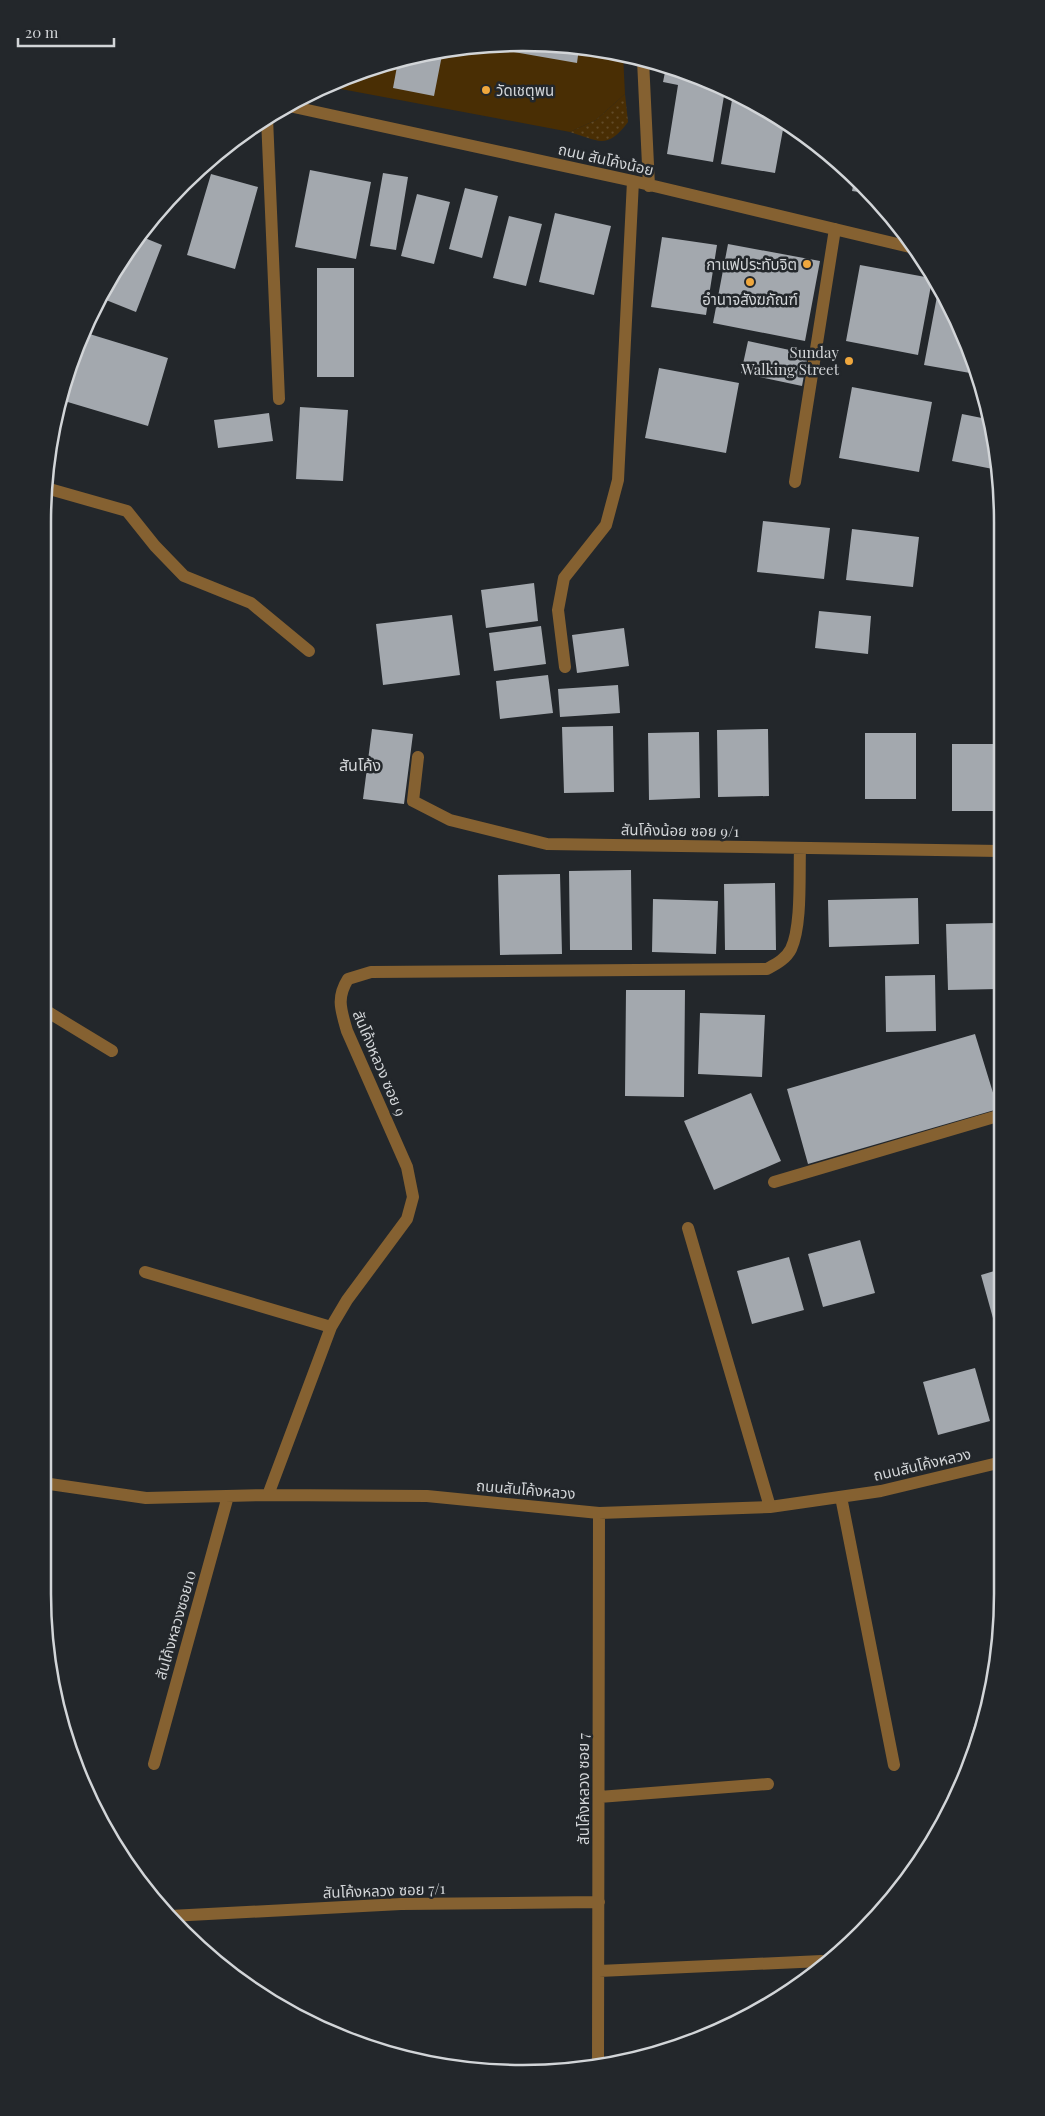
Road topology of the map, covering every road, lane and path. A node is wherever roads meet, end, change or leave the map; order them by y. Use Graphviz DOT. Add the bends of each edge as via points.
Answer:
graph roads {
  1 [pos="642,67"];
  2 [pos="298,108"];
  3 [pos="267,127"];
  4 [pos="633,180"];
  5 [pos="649,186"];
  6 [pos="835,229"];
  7 [pos="903,245"];
  8 [pos="279,399"];
  9 [pos="795,482"];
  10 [pos="52,490"];
  11 [pos="309,651"];
  12 [pos="565,667"];
  13 [pos="418,757"];
  14 [pos="800,848"];
  15 [pos="994,851"];
  16 [pos="51,1014"];
  17 [pos="112,1051"];
  18 [pos="994,1117"];
  19 [pos="774,1182"];
  20 [pos="688,1228"];
  21 [pos="145,1272"];
  22 [pos="331,1327"];
  23 [pos="994,1464"];
  24 [pos="51,1484"];
  25 [pos="268,1495"];
  26 [pos="228,1496"];
  27 [pos="841,1497"];
  28 [pos="770,1507"];
  29 [pos="600,1513"];
  30 [pos="154,1764"];
  31 [pos="894,1765"];
  32 [pos="768,1784"];
  33 [pos="599,1797"];
  34 [pos="599,1902"];
  35 [pos="179,1916"];
  36 [pos="816,1961"];
  37 [pos="599,1971"];
  38 [pos="598,2059"];
  1 -- 5 [label="street"];
  2 -- 4 [label="street, ถนน สันโค้งน้อย"];
  3 -- 8 [label="street"];
  4 -- 5 [label="street, ถนน สันโค้งน้อย"];
  4 -- 12 [label="street" via="618,480 606,525 564,578 558,610"];
  5 -- 6 [label="street, ถนน สันโค้งน้อย"];
  6 -- 7 [label="street, ถนน สันโค้งน้อย"];
  6 -- 9 [label="street"];
  10 -- 11 [label="street" via="127,511 184,576 251,603"];
  13 -- 14 [label="street, สันโค้งน้อย ซอย 9/1" via="413,801 450,820 547,844"];
  14 -- 15 [label="street, สันโค้งน้อย ซอย 9/1"];
  14 -- 22 [label="street, สันโค้งหลวง ซอย 9" via="796,932 782,961 767,969 371,972 348,979 341,990 340,1009 407,1167 413,1197 407,1219"];
  16 -- 17 [label="street"];
  18 -- 19 [label="street"];
  20 -- 28 [label="street"];
  21 -- 22 [label="street"];
  22 -- 25 [label="street, สันโค้งหลวง ซอย 9"];
  23 -- 27 [label="street, ถนนสันโค้งหลวง" via="881,1491"];
  24 -- 26 [label="street, ถนนสันโค้งหลวง" via="146,1498"];
  25 -- 26 [label="street, ถนนสันโค้งหลวง"];
  25 -- 29 [label="street, ถนนสันโค้งหลวง" via="427,1496"];
  26 -- 30 [label="street, สันโค้งหลวงซอย10"];
  27 -- 28 [label="street, ถนนสันโค้งหลวง"];
  27 -- 31 [label="street"];
  28 -- 29 [label="street, ถนนสันโค้งหลวง"];
  29 -- 33 [label="street, สันโค้งหลวง ซอย 7"];
  32 -- 33 [label="street"];
  33 -- 34 [label="street, สันโค้งหลวง ซอย 7"];
  34 -- 35 [label="street, สันโค้งหลวง ซอย 7/1" via="401,1904"];
  34 -- 37 [label="street, สันโค้งหลวง ซอย 7"];
  36 -- 37 [label="street"];
  37 -- 38 [label="street, สันโค้งหลวง ซอย 7"];
}
